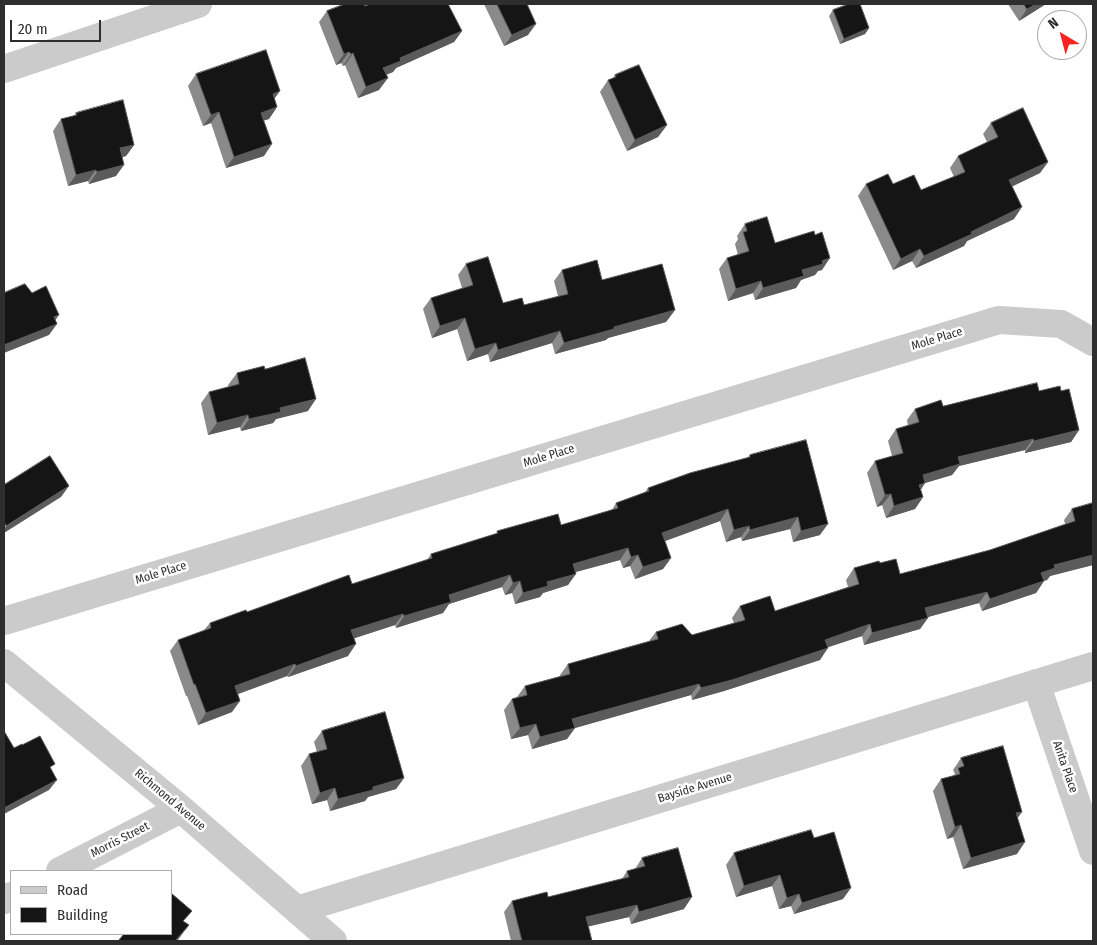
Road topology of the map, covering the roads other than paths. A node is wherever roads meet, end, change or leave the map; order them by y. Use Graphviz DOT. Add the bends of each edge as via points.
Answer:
graph roads {
  1 [pos="198,4"];
  2 [pos="4,69"];
  3 [pos="1093,342"];
  4 [pos="4,621"];
  5 [pos="4,663"];
  6 [pos="1093,666"];
  7 [pos="1036,683"];
  8 [pos="181,809"];
  9 [pos="1093,851"];
  10 [pos="62,870"];
  11 [pos="297,910"];
  12 [pos="333,941"];
  1 -- 2 [label="street"];
  3 -- 4 [label="street, Mole Place" via="1061,324 999,320"];
  5 -- 8 [label="street, Richmond Avenue"];
  6 -- 7 [label="street, Bayside Avenue"];
  7 -- 9 [label="street, Anita Place"];
  7 -- 11 [label="street, Bayside Avenue"];
  8 -- 10 [label="street, Morris Street"];
  8 -- 11 [label="street, Richmond Avenue"];
  11 -- 12 [label="street, Richmond Avenue"];
}
